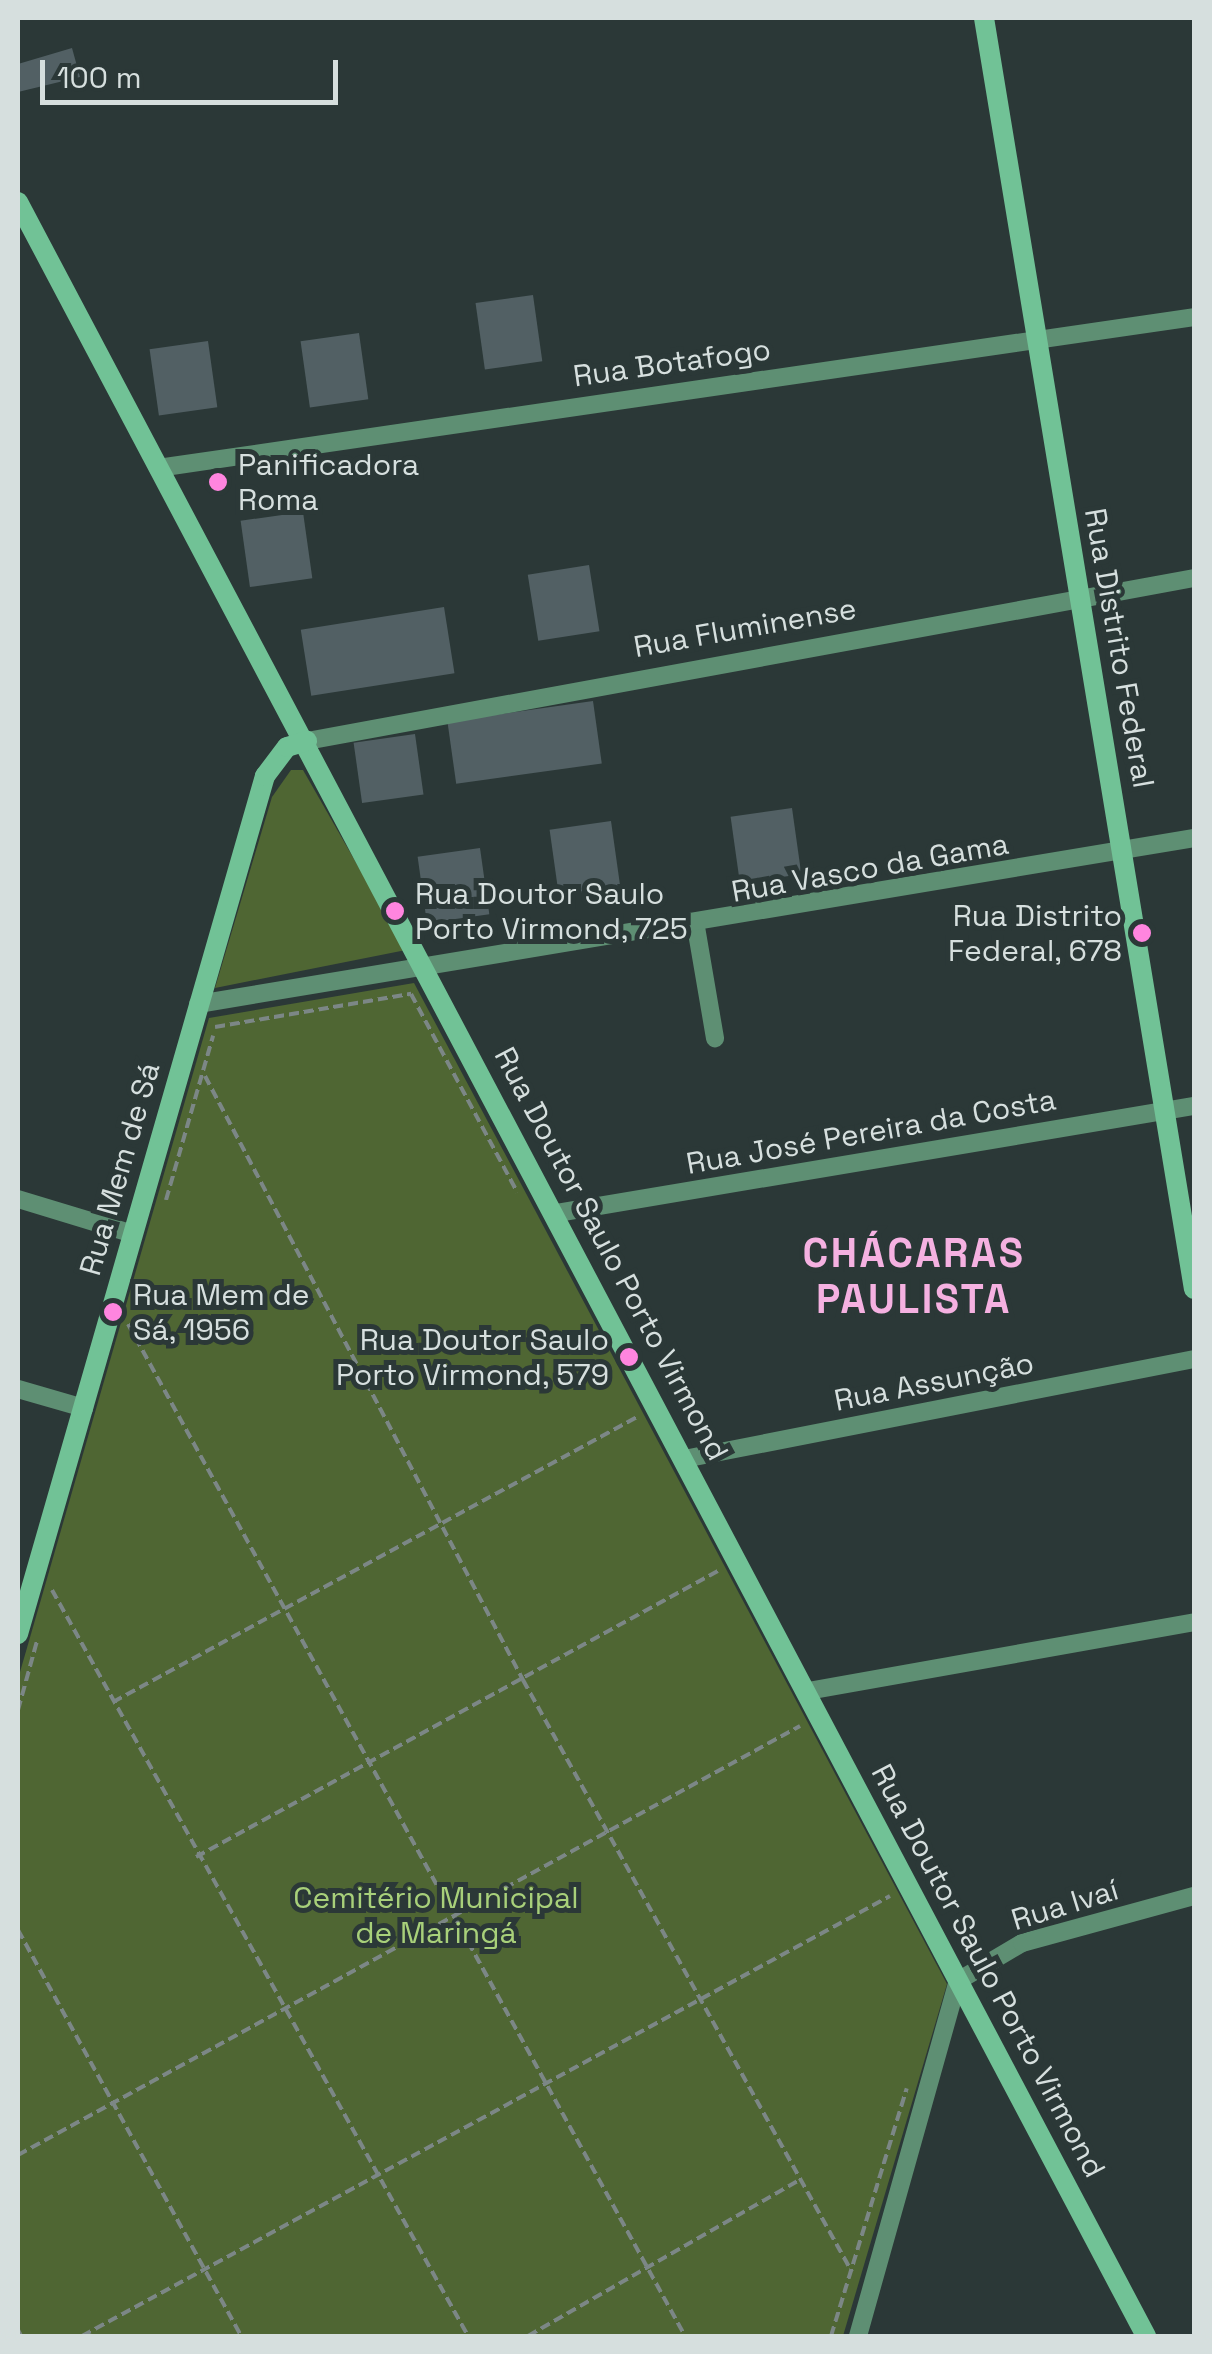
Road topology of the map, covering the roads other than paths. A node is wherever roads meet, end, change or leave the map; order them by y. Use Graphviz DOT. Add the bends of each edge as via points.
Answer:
graph roads {
  1 [pos="984,18"];
  2 [pos="18,202"];
  3 [pos="1194,317"];
  4 [pos="1037,338"];
  5 [pos="158,468"];
  6 [pos="1194,578"];
  7 [pos="1079,596"];
  8 [pos="308,741"];
  9 [pos="1194,838"];
  10 [pos="1122,850"];
  11 [pos="696,927"];
  12 [pos="428,970"];
  13 [pos="198,1004"];
  14 [pos="715,1038"];
  15 [pos="1194,1106"];
  16 [pos="1165,1111"];
  17 [pos="18,1200"];
  18 [pos="557,1213"];
  19 [pos="133,1234"];
  20 [pos="1194,1289"];
  21 [pos="1194,1360"];
  22 [pos="18,1389"];
  23 [pos="84,1408"];
  24 [pos="684,1459"];
  25 [pos="1194,1622"];
  26 [pos="18,1634"];
  27 [pos="808,1691"];
  28 [pos="1194,1896"];
  29 [pos="958,1981"];
  30 [pos="858,2336"];
  31 [pos="1146,2336"];
  1 -- 4 [label="street, Rua Distrito Federal"];
  2 -- 5 [label="street, Rua Doutor Saulo Porto Virmond"];
  3 -- 4 [label="street, Rua Botafogo"];
  4 -- 5 [label="street, Rua Botafogo"];
  4 -- 7 [label="street, Rua Distrito Federal"];
  5 -- 8 [label="street, Rua Doutor Saulo Porto Virmond"];
  6 -- 7 [label="street, Rua Fluminense"];
  7 -- 8 [label="street, Rua Fluminense"];
  7 -- 10 [label="street, Rua Distrito Federal"];
  8 -- 12 [label="street, Rua Doutor Saulo Porto Virmond"];
  8 -- 13 [label="street, Rua Mem de Sá" via="287,747 264,776"];
  9 -- 10 [label="street, Rua Vasco da Gama"];
  10 -- 11 [label="street, Rua Vasco da Gama"];
  10 -- 16 [label="street, Rua Distrito Federal"];
  11 -- 12 [label="street, Rua Vasco da Gama"];
  11 -- 14 [label="street"];
  12 -- 13 [label="street, Rua Vasco da Gama"];
  12 -- 18 [label="street, Rua Doutor Saulo Porto Virmond"];
  13 -- 19 [label="street, Rua Mem de Sá"];
  15 -- 16 [label="street, Rua José Pereira da Costa"];
  16 -- 18 [label="street, Rua José Pereira da Costa"];
  16 -- 20 [label="street, Rua Distrito Federal"];
  17 -- 19 [label="street"];
  18 -- 24 [label="street, Rua Doutor Saulo Porto Virmond"];
  19 -- 23 [label="street, Rua Mem de Sá"];
  21 -- 24 [label="street, Rua Assunção"];
  22 -- 23 [label="street"];
  23 -- 26 [label="street, Rua Mem de Sá"];
  24 -- 27 [label="street, Rua Doutor Saulo Porto Virmond"];
  25 -- 27 [label="street"];
  27 -- 29 [label="street, Rua Doutor Saulo Porto Virmond"];
  28 -- 29 [label="street, Rua Ivaí" via="1022,1944"];
  29 -- 30 [label="street"];
  29 -- 31 [label="street, Rua Doutor Saulo Porto Virmond"];
}
